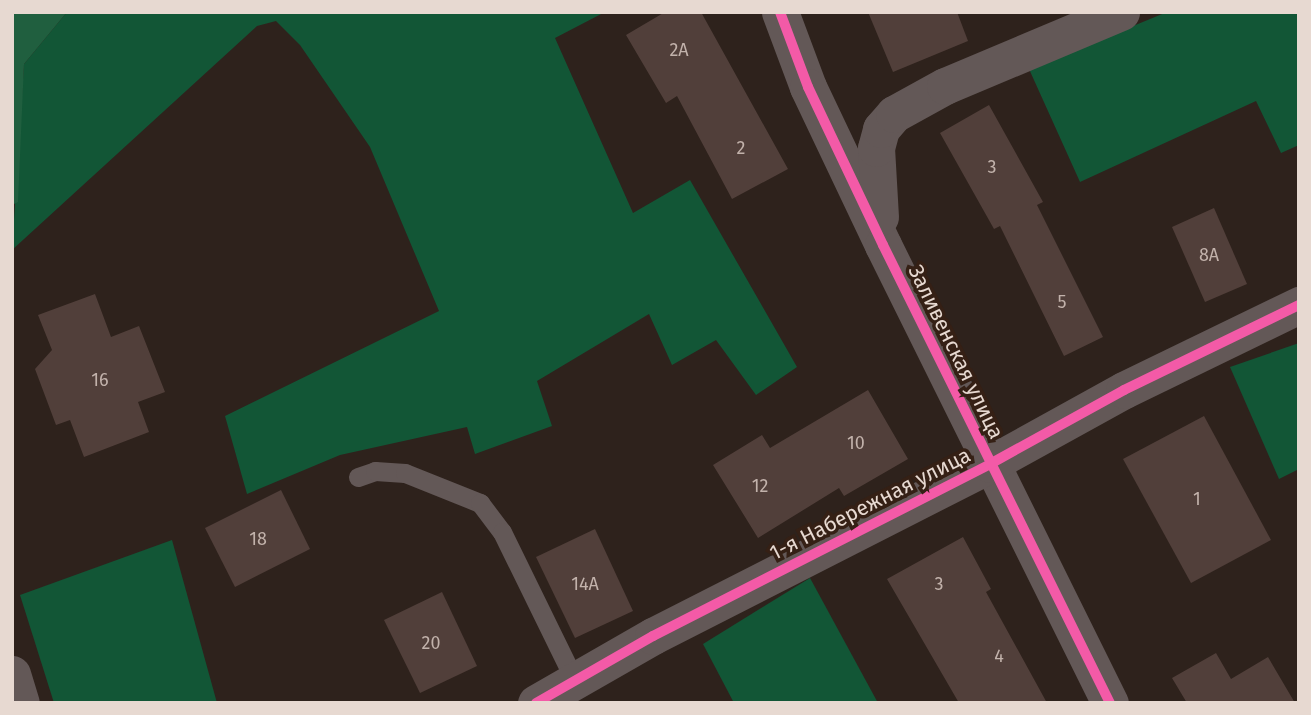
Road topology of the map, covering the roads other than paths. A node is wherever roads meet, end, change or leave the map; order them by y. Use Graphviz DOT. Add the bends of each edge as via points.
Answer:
graph roads {
  1 [pos="780,12"];
  2 [pos="1121,12"];
  3 [pos="883,245"];
  4 [pos="1299,305"];
  5 [pos="990,464"];
  6 [pos="358,477"];
  7 [pos="12,674"];
  8 [pos="551,696"];
  9 [pos="22,703"];
  10 [pos="1110,703"];
  1 -- 3 [label="street, Заливенская улица" via="808,87"];
  2 -- 3 [label="street" via="945,86 894,114 881,129 874,166"];
  3 -- 5 [label="street, Заливенская улица"];
  4 -- 5 [label="street, 1-я Набережная улица" via="1124,390"];
  5 -- 8 [label="street, 1-я Набережная улица"];
  5 -- 10 [label="street, Заливенская улица"];
  6 -- 8 [label="lane" via="375,471 405,472 480,503 502,532"];
  7 -- 9 [label="street"];
}
